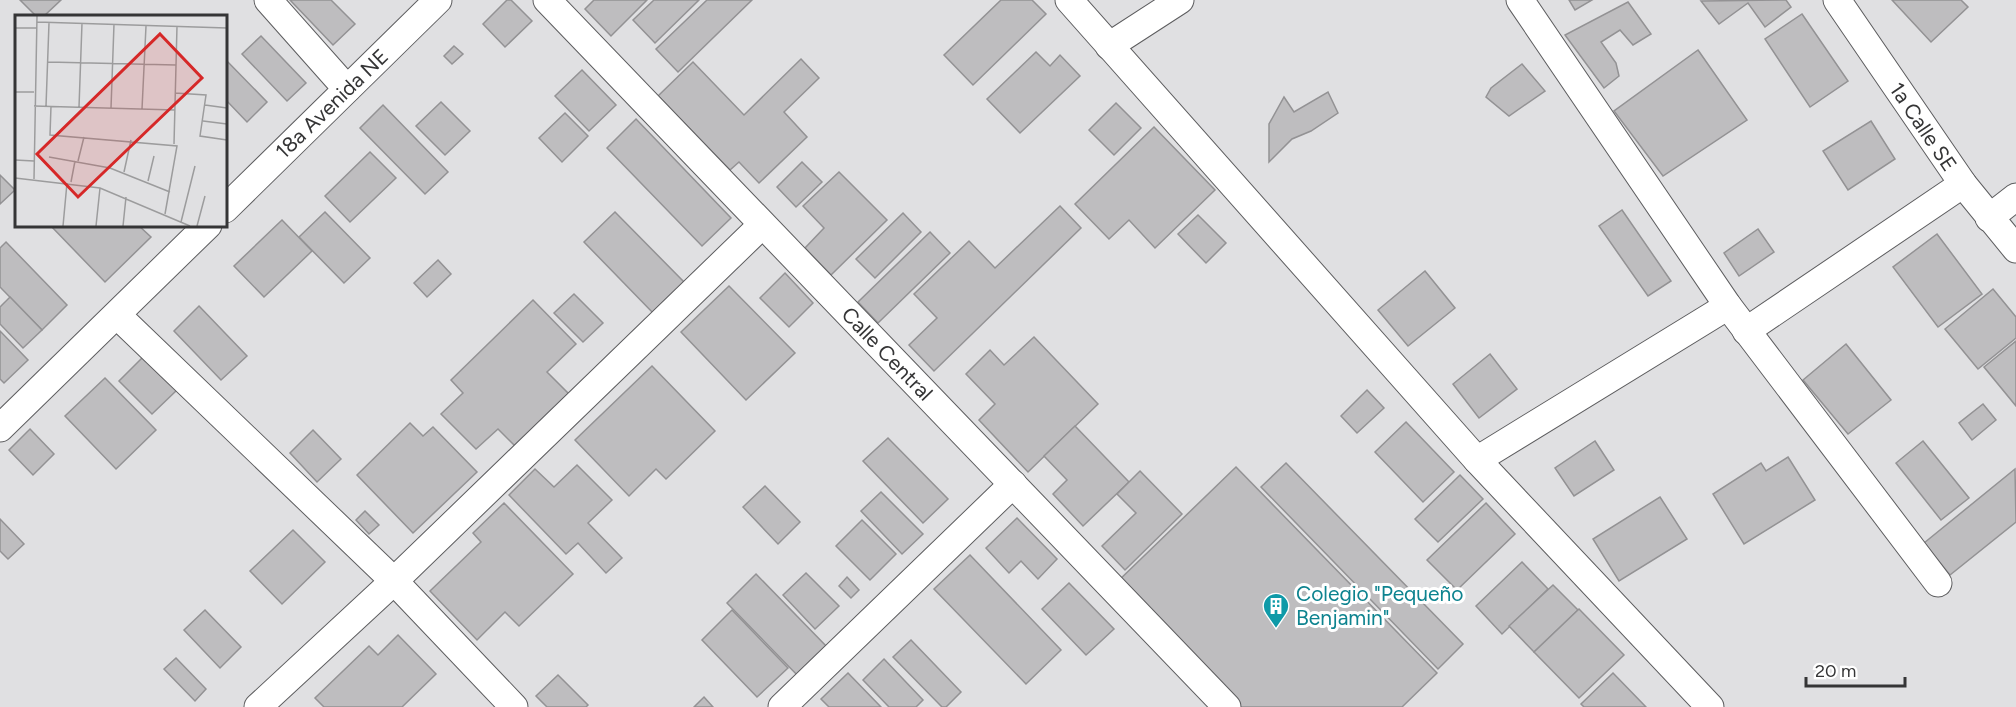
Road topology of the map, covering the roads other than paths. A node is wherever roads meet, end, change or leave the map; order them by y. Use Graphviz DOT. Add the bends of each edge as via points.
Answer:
graph roads {
  1 [pos="268,0"];
  2 [pos="438,0"];
  3 [pos="547,0"];
  4 [pos="1069,0"];
  5 [pos="1180,0"];
  6 [pos="1520,0"];
  7 [pos="1837,0"];
  8 [pos="1109,46"];
  9 [pos="347,89"];
  10 [pos="1963,184"];
  11 [pos="2016,197"];
  12 [pos="226,208"];
  13 [pos="1989,218"];
  14 [pos="762,225"];
  15 [pos="207,226"];
  16 [pos="2016,249"];
  17 [pos="1728,306"];
  18 [pos="117,315"];
  19 [pos="1746,331"];
  20 [pos="0,429"];
  21 [pos="1477,460"];
  22 [pos="1013,484"];
  23 [pos="394,581"];
  24 [pos="1938,583"];
  25 [pos="258,707"];
  26 [pos="514,707"];
  27 [pos="782,707"];
  28 [pos="1227,707"];
  29 [pos="1710,707"];
  1 -- 9 [label="street"];
  2 -- 9 [label="street, 18a Avenida NE"];
  3 -- 14 [label="street, Calle Central"];
  4 -- 8 [label="street"];
  5 -- 8 [label="street"];
  6 -- 17 [label="street"];
  7 -- 10 [label="street, 1a Calle SE"];
  8 -- 21 [label="street"];
  9 -- 12 [label="street, 18a Avenida NE"];
  10 -- 13 [label="street, 1a Calle SE"];
  10 -- 19 [label="street"];
  11 -- 13 [label="street"];
  13 -- 16 [label="street, 1a Calle SE"];
  14 -- 22 [label="street, Calle Central"];
  14 -- 23 [label="street"];
  15 -- 18 [label="street"];
  17 -- 19 [label="street"];
  17 -- 21 [label="street"];
  18 -- 20 [label="street"];
  18 -- 23 [label="street"];
  19 -- 24 [label="street"];
  21 -- 29 [label="street"];
  22 -- 27 [label="street"];
  22 -- 28 [label="street, Calle Central"];
  23 -- 25 [label="street"];
  23 -- 26 [label="street"];
}
